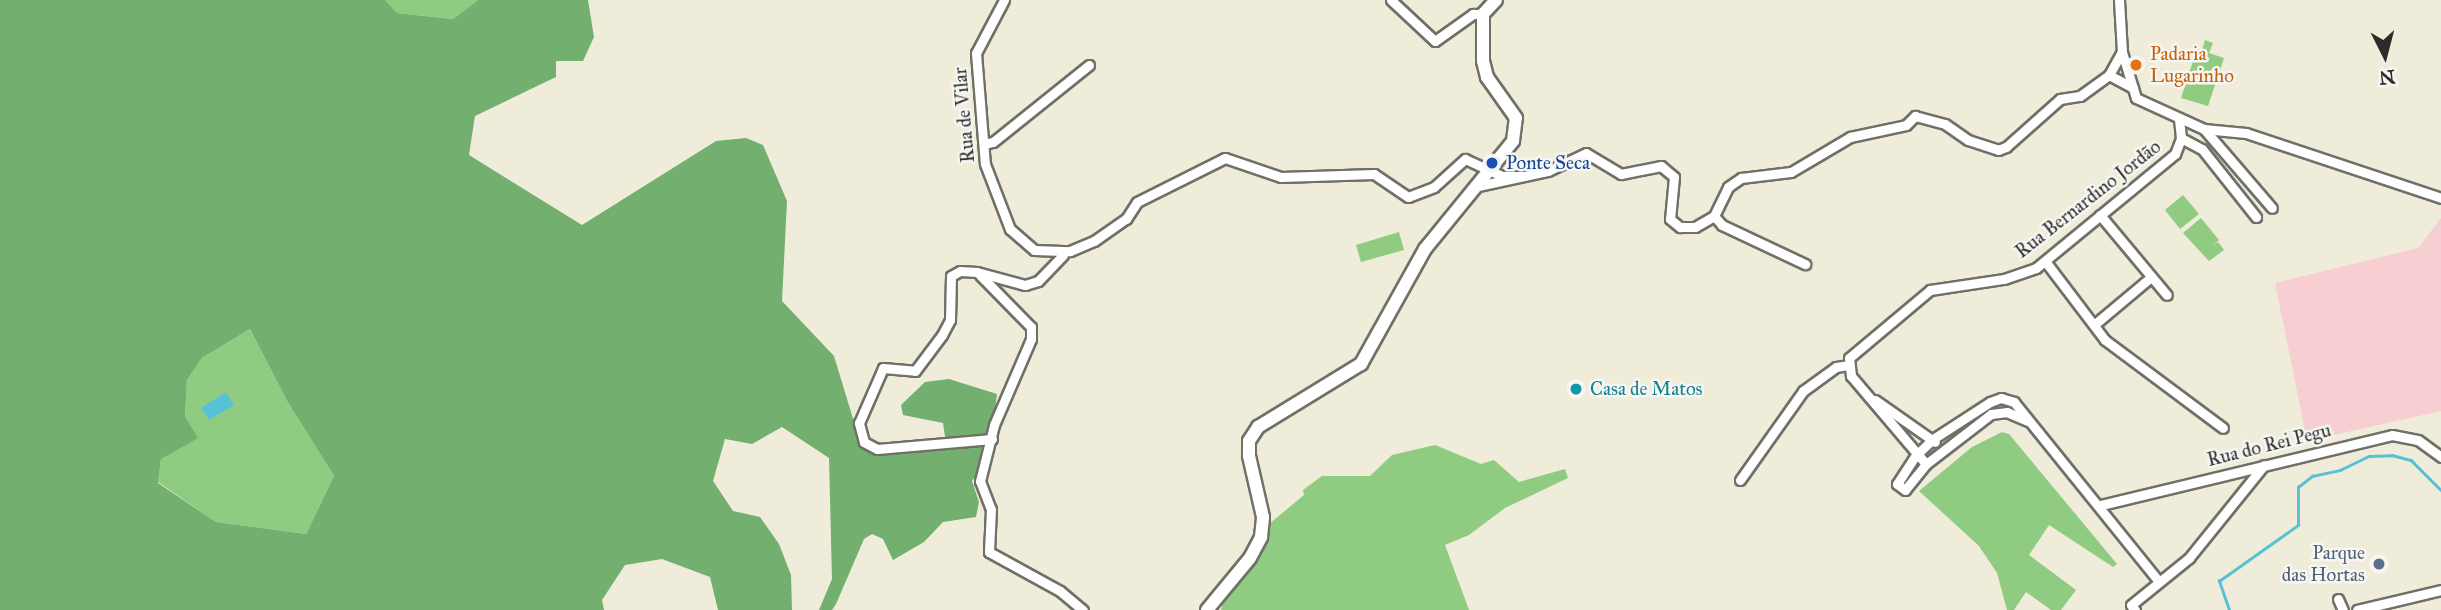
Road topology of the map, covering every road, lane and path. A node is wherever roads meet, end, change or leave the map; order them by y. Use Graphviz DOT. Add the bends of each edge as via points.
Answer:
graph roads {
  1 [pos="1004,0"];
  2 [pos="1391,0"];
  3 [pos="1496,0"];
  4 [pos="2119,0"];
  5 [pos="1483,14"];
  6 [pos="2122,52"];
  7 [pos="1089,65"];
  8 [pos="2109,75"];
  9 [pos="2135,93"];
  10 [pos="2179,119"];
  11 [pos="2204,129"];
  12 [pos="2181,138"];
  13 [pos="984,144"];
  14 [pos="1490,172"];
  15 [pos="1524,176"];
  16 [pos="2249,180"];
  17 [pos="1478,186"];
  18 [pos="2236,191"];
  19 [pos="2441,198"];
  20 [pos="2272,208"];
  21 [pos="2100,215"];
  22 [pos="1714,216"];
  23 [pos="2256,217"];
  24 [pos="1070,251"];
  25 [pos="2045,261"];
  26 [pos="1805,264"];
  27 [pos="976,272"];
  28 [pos="2151,277"];
  29 [pos="2167,295"];
  30 [pos="2095,324"];
  31 [pos="1848,365"];
  32 [pos="1868,395"];
  33 [pos="2028,421"];
  34 [pos="2223,428"];
  35 [pos="992,439"];
  36 [pos="1933,439"];
  37 [pos="1942,450"];
  38 [pos="1916,455"];
  39 [pos="2441,457"];
  40 [pos="1926,464"];
  41 [pos="2265,464"];
  42 [pos="1740,480"];
  43 [pos="2101,505"];
  44 [pos="2159,582"];
  45 [pos="2441,590"];
  46 [pos="2338,599"];
  47 [pos="1083,610"];
  48 [pos="1207,610"];
  49 [pos="2134,610"];
  50 [pos="2343,610"];
  51 [pos="2357,610"];
  1 -- 13 [label="street, Rua de Vilar" via="976,53"];
  2 -- 5 [label="street" via="1434,41 1473,14"];
  3 -- 5 [label="street"];
  4 -- 6 [label="street"];
  5 -- 14 [label="street" via="1487,77 1518,128"];
  6 -- 8 [label="street"];
  6 -- 9 [label="street"];
  7 -- 13 [label="street" via="993,142"];
  8 -- 9 [label="street"];
  8 -- 22 [label="street" via="2080,96 2060,99 1998,150 1968,141 1922,115 1915,116 1906,125 1850,137 1791,172 1741,178 1728,187"];
  9 -- 10 [label="street"];
  10 -- 11 [label="street"];
  10 -- 12 [label="street, Rua Bernardino Jordão"];
  11 -- 16 [label="street"];
  11 -- 19 [label="street" via="2246,133"];
  12 -- 18 [label="street" via="2202,149"];
  12 -- 21 [label="street, Rua Bernardino Jordão" via="2175,154"];
  13 -- 24 [label="street, Rua de Vilar" via="988,182 1019,241 1043,252"];
  14 -- 15 [label="street"];
  14 -- 17 [label="street"];
  14 -- 24 [label="street, Rua de Vilar" via="1465,159 1434,187 1408,197 1374,174 1281,177 1225,158 1138,202 1114,230"];
  15 -- 17 [label="street"];
  15 -- 22 [label="street" via="1548,171 1586,153 1621,174 1661,166 1674,177 1676,186 1670,219 1680,227 1695,227"];
  16 -- 18 [label="street"];
  16 -- 20 [label="street"];
  17 -- 48 [label="street" via="1425,249 1361,364 1258,427 1249,441 1263,517 1261,537"];
  18 -- 23 [label="street"];
  21 -- 25 [label="street, Rua Bernardino Jordão"];
  21 -- 28 [label="street"];
  22 -- 26 [label="street" via="1723,225"];
  24 -- 27 [label="street" via="1050,264 1038,281 1025,285"];
  25 -- 30 [label="street"];
  25 -- 31 [label="street, Rua Bernardino Jordão" via="2018,276 1930,290 1853,351"];
  27 -- 35 [label="street" via="1026,317 1031,327 1031,339"];
  27 -- 35 [label="street" via="960,271 951,276 950,320 937,344 915,371 883,368 859,423 864,442 877,449"];
  28 -- 29 [label="street"];
  28 -- 30 [label="street"];
  30 -- 34 [label="street" via="2105,340"];
  31 -- 32 [label="street"];
  31 -- 42 [label="street" via="1836,367 1803,391"];
  32 -- 36 [label="street"];
  32 -- 38 [label="street"];
  33 -- 36 [label="street" via="2014,402 2001,398"];
  33 -- 37 [label="street" via="2007,412 1992,414"];
  33 -- 43 [label="street"];
  35 -- 47 [label="street" via="980,481 991,509 989,552 1060,591"];
  36 -- 37 [label="street"];
  36 -- 38 [label="street"];
  37 -- 40 [label="street"];
  38 -- 40 [label="street"];
  38 -- 40 [label="street" via="1897,484 1905,490"];
  39 -- 41 [label="street, Rua do Rei Pegu" via="2418,440 2392,435"];
  41 -- 43 [label="street, Rua do Rei Pegu"];
  41 -- 44 [label="street" via="2189,558"];
  43 -- 44 [label="street"];
  44 -- 49 [label="street" via="2131,605"];
  45 -- 51 [label="street"];
  46 -- 50 [label="street"];
}
